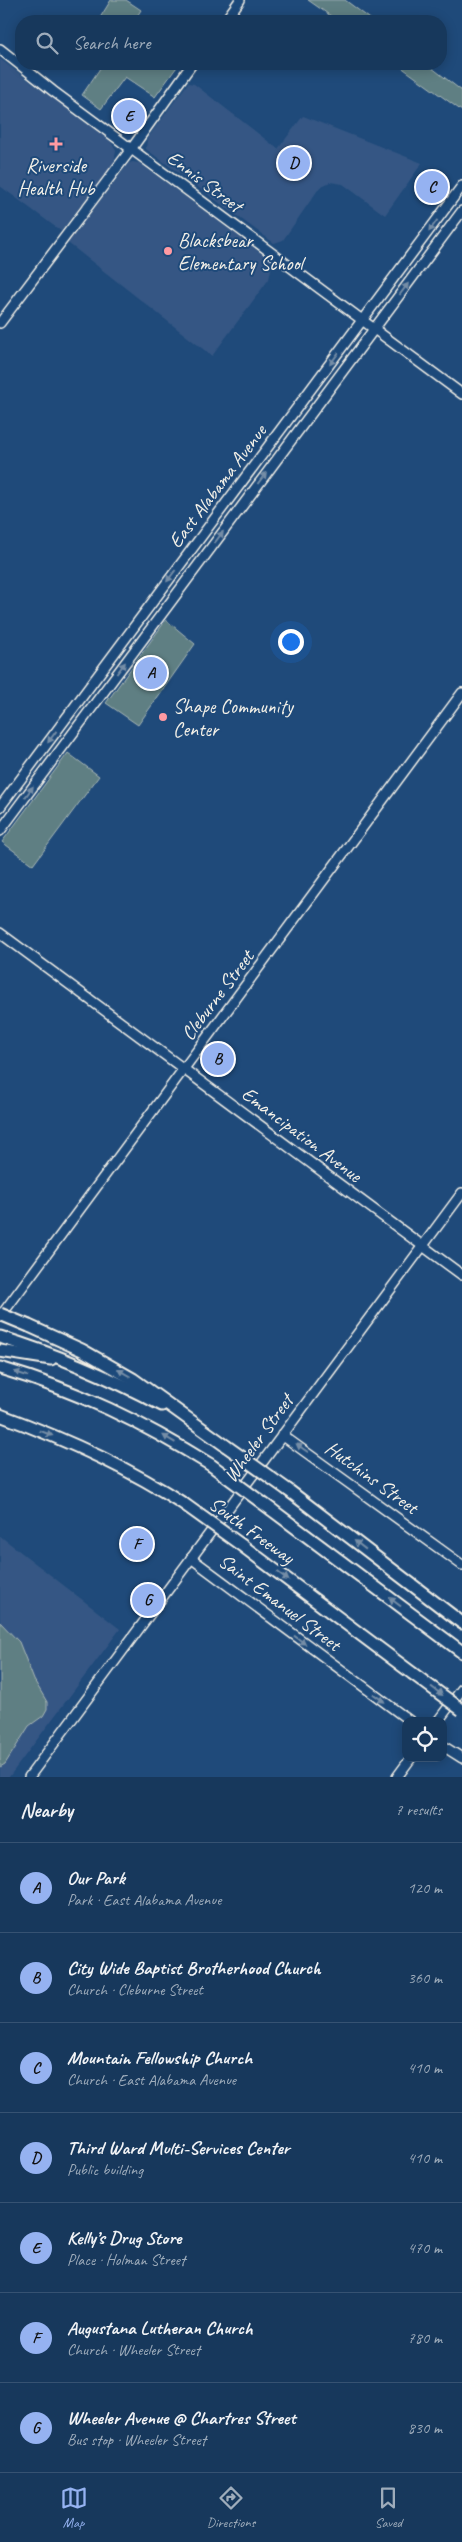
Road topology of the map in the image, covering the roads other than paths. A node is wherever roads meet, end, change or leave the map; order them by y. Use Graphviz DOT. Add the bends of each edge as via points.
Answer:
graph roads {
  1 [pos="240,0"];
  2 [pos="229,15"];
  3 [pos="0,49"];
  4 [pos="15,60"];
  5 [pos="28,70"];
  6 [pos="188,70"];
  7 [pos="132,148"];
  8 [pos="462,186"];
  9 [pos="462,211"];
  10 [pos="363,320"];
  11 [pos="0,322"];
  12 [pos="374,328"];
  13 [pos="462,394"];
  14 [pos="462,693"];
  15 [pos="0,807"];
  16 [pos="0,831"];
  17 [pos="0,933"];
  18 [pos="184,1068"];
  19 [pos="462,1193"];
  20 [pos="422,1246"];
  21 [pos="462,1275"];
  22 [pos="0,1316"];
  23 [pos="0,1337"];
  24 [pos="5,1352"];
  25 [pos="65,1361"];
  26 [pos="0,1368"];
  27 [pos="0,1415"];
  28 [pos="206,1432"];
  29 [pos="282,1435"];
  30 [pos="191,1558"];
  31 [pos="462,1565"];
  32 [pos="459,1621"];
  33 [pos="462,1652"];
  34 [pos="462,1689"];
  35 [pos="462,1710"];
  36 [pos="405,1717"];
  37 [pos="441,1717"];
  38 [pos="447,1749"];
  39 [pos="462,1758"];
  40 [pos="408,1762"];
  41 [pos="29,1777"];
  42 [pos="396,1777"];
  1 -- 2 [label="street"];
  3 -- 4 [label="street, Ennis Street"];
  5 -- 7 [label="street, Ennis Street"];
  6 -- 7 [label="street"];
  7 -- 10 [label="street, Ennis Street"];
  7 -- 11 [label="street"];
  8 -- 10 [label="street, East Alabama Avenue, one-way"];
  12 -- 9 [label="street, East Alabama Avenue, one-way"];
  10 -- 12 [label="street, Ennis Street"];
  10 -- 15 [label="street, East Alabama Avenue, one-way"];
  12 -- 13 [label="street, Ennis Street"];
  16 -- 12 [label="street, East Alabama Avenue, one-way"];
  14 -- 18 [label="street, Cleburne Street"];
  17 -- 18 [label="street, Emancipation Avenue"];
  18 -- 20 [label="street, Emancipation Avenue"];
  18 -- 22 [label="street, Cleburne Street"];
  19 -- 20 [label="street, Wheeler Street"];
  20 -- 21 [label="street, Emancipation Avenue"];
  20 -- 29 [label="street, Wheeler Street"];
  28 -- 22 [label="highway, one-way, bridge" via="133,1379 82,1350"];
  23 -- 25 [label="highway"];
  24 -- 25 [label="highway"];
  25 -- 28 [label="highway" via="137,1392"];
  33 -- 26 [label="highway, one-way, bridge" via="211,1465 147,1426 100,1404"];
  27 -- 35 [label="highway, South Freeway, one-way, bridge" via="95,1453 184,1504"];
  32 -- 28 [label="highway, one-way, bridge" via="288,1490"];
  29 -- 30 [label="street, Wheeler Street"];
  31 -- 29 [label="street, Hutchins Street, one-way"];
  30 -- 36 [label="street, Saint Emanuel Street, one-way"];
  30 -- 41 [label="street, Wheeler Street"];
  34 -- 37 [label="street"];
  38 -- 39 [label="street"];
  40 -- 42 [label="street"];
}
